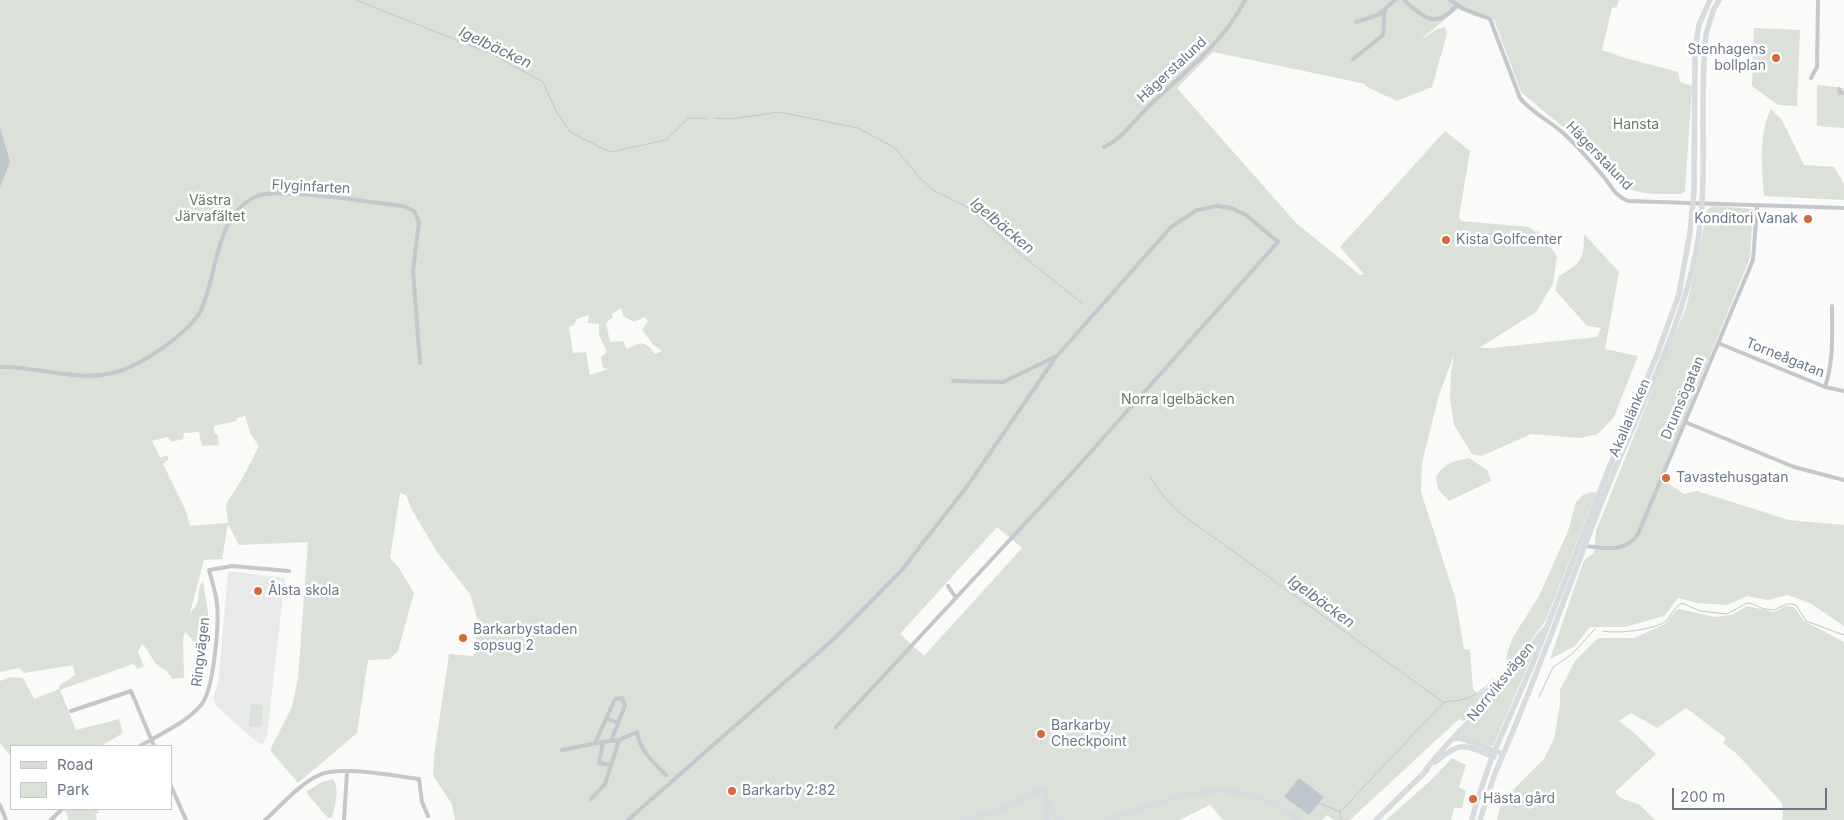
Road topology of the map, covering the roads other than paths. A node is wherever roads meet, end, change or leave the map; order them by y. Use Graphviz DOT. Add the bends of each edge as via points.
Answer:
graph roads {
  1 [pos="1244,0"];
  2 [pos="1395,0"];
  3 [pos="1404,0"];
  4 [pos="1450,0"];
  5 [pos="1710,0"];
  6 [pos="1719,0"];
  7 [pos="1818,0"];
  8 [pos="1457,5"];
  9 [pos="1385,10"];
  10 [pos="1356,22"];
  11 [pos="1353,59"];
  12 [pos="1812,78"];
  13 [pos="1839,89"];
  14 [pos="1844,93"];
  15 [pos="1104,147"];
  16 [pos="1693,203"];
  17 [pos="1702,204"];
  18 [pos="1757,206"];
  19 [pos="1844,208"];
  20 [pos="1832,306"];
  21 [pos="1718,343"];
  22 [pos="1056,357"];
  23 [pos="420,363"];
  24 [pos="0,367"];
  25 [pos="952,381"];
  26 [pos="1825,387"];
  27 [pos="1844,392"];
  28 [pos="1685,422"];
  29 [pos="1844,480"];
  30 [pos="1581,546"];
  31 [pos="289,571"];
  32 [pos="948,586"];
  33 [pos="956,598"];
  34 [pos="1548,624"];
  35 [pos="71,711"];
  36 [pos="606,718"];
  37 [pos="618,723"];
  38 [pos="836,727"];
  39 [pos="1452,739"];
  40 [pos="152,740"];
  41 [pos="619,740"];
  42 [pos="610,741"];
  43 [pos="604,742"];
  44 [pos="595,743"];
  45 [pos="142,745"];
  46 [pos="154,745"];
  47 [pos="562,750"];
  48 [pos="1494,754"];
  49 [pos="1502,757"];
  50 [pos="611,765"];
  51 [pos="1426,771"];
  52 [pos="348,772"];
  53 [pos="666,776"];
  54 [pos="172,788"];
  55 [pos="592,799"];
  56 [pos="1047,802"];
  57 [pos="0,806"];
  58 [pos="61,810"];
  59 [pos="427,814"];
  60 [pos="6,820"];
  61 [pos="51,820"];
  62 [pos="186,820"];
  63 [pos="265,820"];
  64 [pos="344,820"];
  65 [pos="628,820"];
  66 [pos="963,820"];
  67 [pos="1047,820"];
  68 [pos="1060,820"];
  69 [pos="1106,820"];
  70 [pos="1298,820"];
  71 [pos="1376,820"];
  72 [pos="1472,820"];
  73 [pos="1480,820"];
  1 -- 15 [label="street, Hägerstalund" via="1213,47 1121,137"];
  2 -- 9 [label="street"];
  3 -- 8 [label="street" via="1426,18 1435,20 1449,14"];
  4 -- 8 [label="street, Hägerstalund"];
  5 -- 16 [label="main road, Akallalänken" via="1699,25 1695,49"];
  6 -- 17 [label="main road, Akallalänken" via="1709,22 1705,46"];
  7 -- 12 [label="street" via="1817,67"];
  8 -- 16 [label="street, Hägerstalund" via="1490,19 1520,98 1562,132 1617,195 1628,201"];
  9 -- 10 [label="street"];
  9 -- 11 [label="street" via="1382,36"];
  13 -- 14 [label="street"];
  16 -- 17 [label="street, Hägerstalund"];
  16 -- 30 [label="main road, Akallalänken" via="1684,270 1674,310"];
  17 -- 18 [label="street, Hägerstalund"];
  17 -- 30 [label="main road, Akallalänken" via="1696,254 1680,310"];
  18 -- 19 [label="street, Hägerstalund"];
  18 -- 21 [label="street, Drumsögatan" via="1753,260"];
  20 -- 26 [label="street" via="1831,348"];
  21 -- 26 [label="street, Torneågatan"];
  21 -- 28 [label="street, Drumsögatan"];
  22 -- 25 [label="street" via="1003,382"];
  22 -- 33 [label="street" via="1172,227 1197,210 1217,206 1231,208 1246,215 1278,242"];
  22 -- 65 [label="street" via="968,484 901,571 836,637"];
  23 -- 24 [label="street, Flyginfarten" via="413,271 419,222 414,212 403,206 281,194 258,196 239,208 225,228 200,314 161,348 121,371 101,376"];
  26 -- 27 [label="street, Torneågatan"];
  28 -- 29 [label="street" via="1794,467"];
  28 -- 30 [label="street, Drumsögatan" via="1635,538 1622,547"];
  30 -- 34 [label="main road, Akallalänken"];
  30 -- 49 [label="main road, Akallalänken"];
  31 -- 40 [label="street, Ringvägen" via="232,566 209,570 217,605 210,690 193,713"];
  32 -- 33 [label="street"];
  33 -- 38 [label="street"];
  34 -- 39 [label="main road, Norrviksvägen" via="1480,711"];
  34 -- 48 [label="main road, Akallalänken"];
  35 -- 40 [label="street" via="131,692"];
  36 -- 37 [label="street"];
  36 -- 37 [label="street" via="615,699 622,698 625,705"];
  36 -- 44 [label="street"];
  37 -- 42 [label="street"];
  39 -- 48 [label="main road, Norrviksvägen" via="1460,738"];
  39 -- 51 [label="main road, Norrviksvägen"];
  40 -- 45 [label="street, Ringvägen"];
  40 -- 46 [label="street"];
  41 -- 42 [label="street"];
  41 -- 50 [label="street"];
  41 -- 53 [label="street" via="636,732 646,755"];
  42 -- 43 [label="street"];
  43 -- 44 [label="street"];
  43 -- 50 [label="street" via="599,763"];
  44 -- 47 [label="street"];
  48 -- 49 [label="main road, Norrviksvägen"];
  48 -- 51 [label="main road, Norrviksvägen" via="1457,746"];
  48 -- 72 [label="main road, Akallalänken"];
  49 -- 73 [label="main road, Akallalänken"];
  50 -- 55 [label="street" via="605,784"];
  51 -- 71 [label="main road, Norrviksvägen"];
  52 -- 59 [label="street" via="419,779"];
  52 -- 63 [label="street" via="320,774"];
  52 -- 64 [label="street"];
  54 -- 62 [label="street"];
  56 -- 66 [label="main road" via="1043,789 994,812"];
  56 -- 67 [label="main road"];
  56 -- 68 [label="main road"];
  57 -- 60 [label="street"];
  58 -- 61 [label="street"];
  69 -- 70 [label="main road" via="1215,789 1254,795 1277,805"];
}
